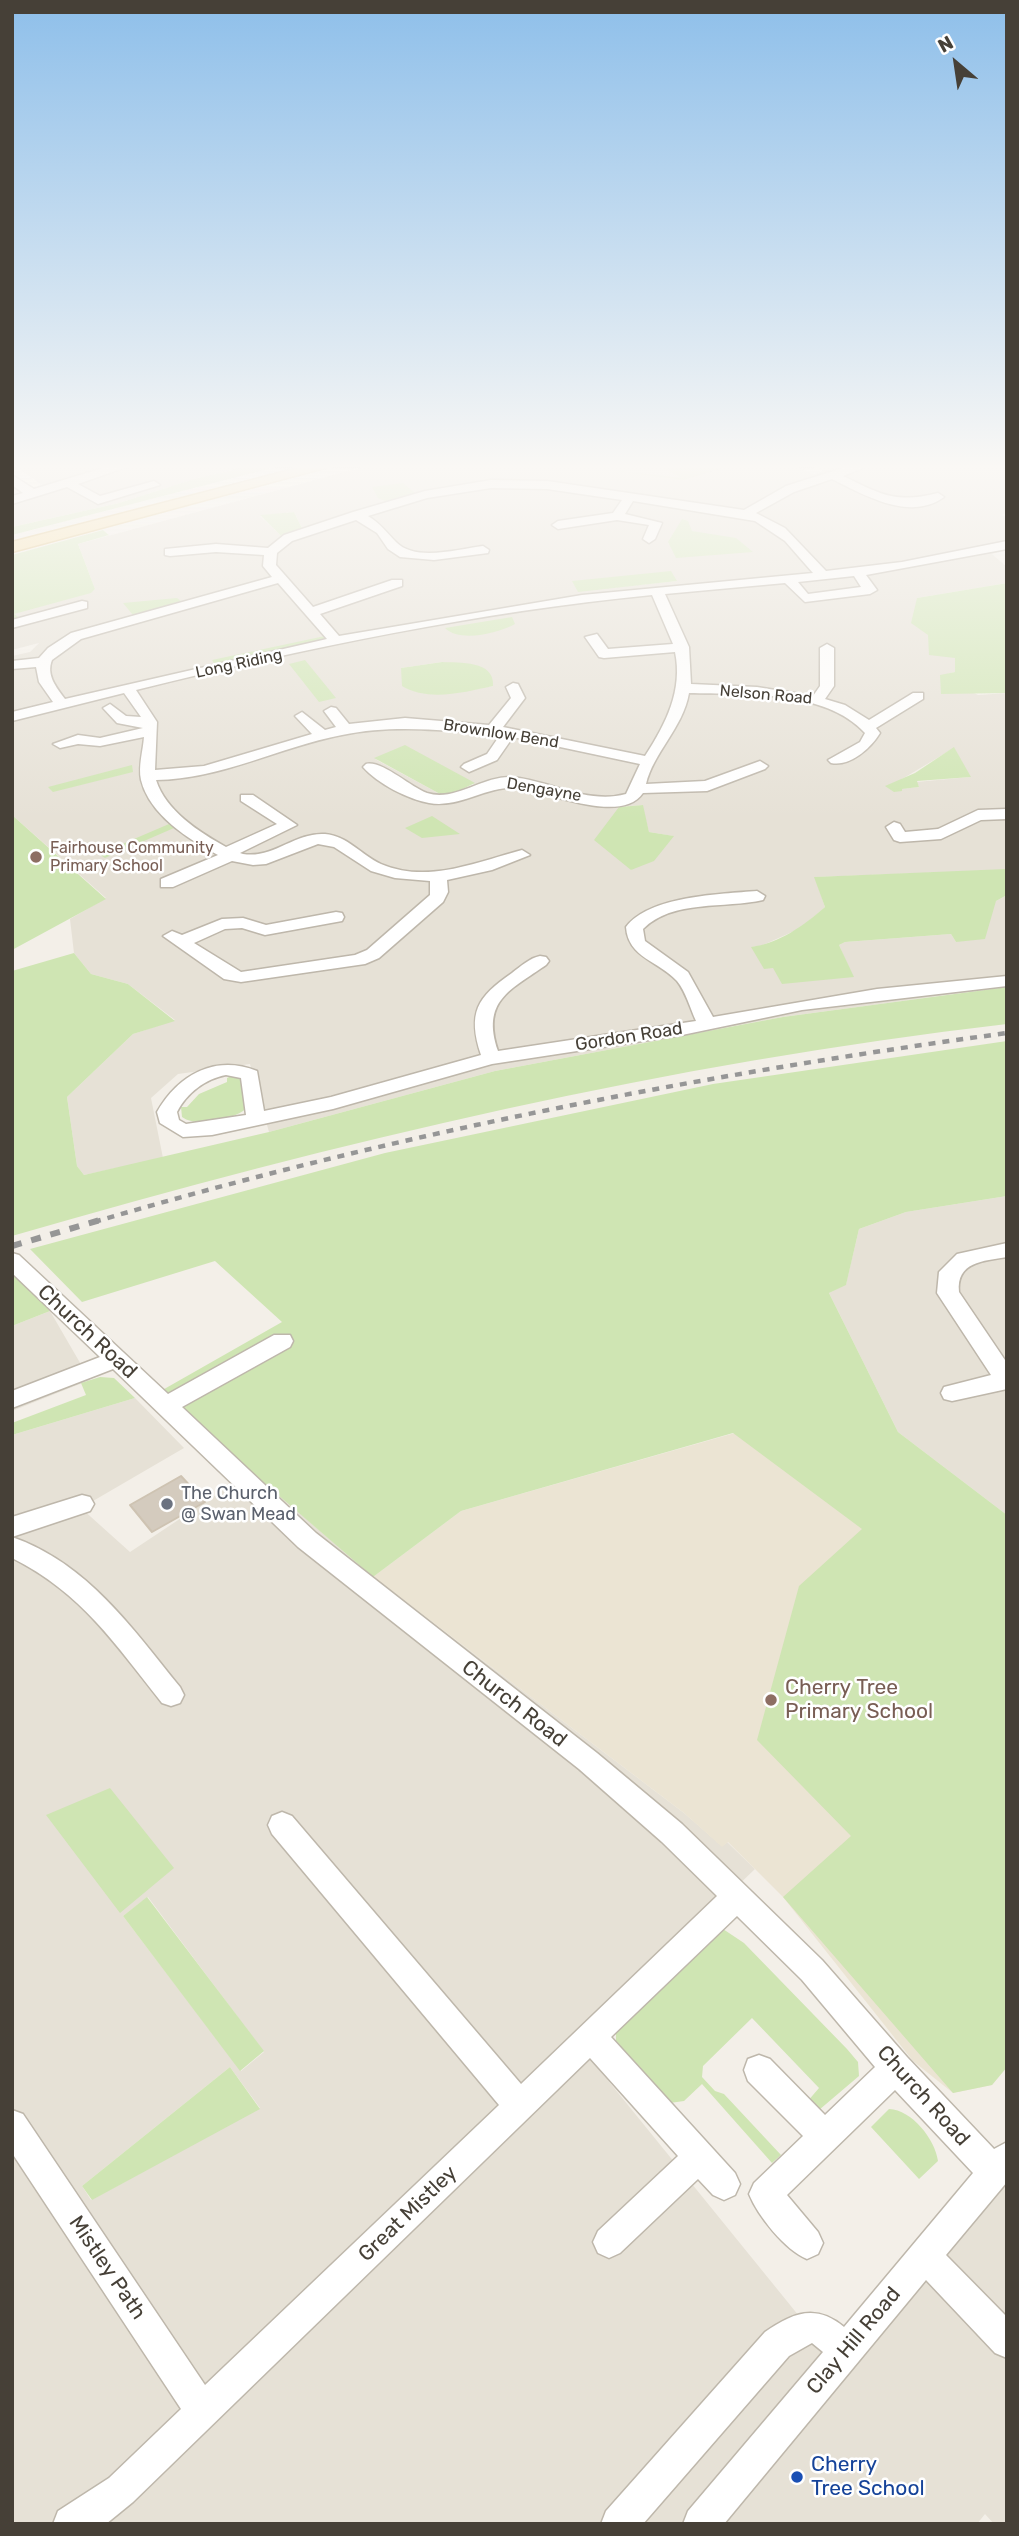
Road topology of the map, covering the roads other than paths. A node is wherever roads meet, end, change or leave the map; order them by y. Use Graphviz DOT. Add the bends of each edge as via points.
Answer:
graph roads {
  1 [pos="267,582"];
  2 [pos="282,582"];
  3 [pos="774,582"];
  4 [pos="791,582"];
  5 [pos="865,582"];
  6 [pos="397,583"];
  7 [pos="657,592"];
  8 [pos="82,605"];
  9 [pos="58,611"];
  10 [pos="310,613"];
  11 [pos="12,624"];
  12 [pos="84,634"];
  13 [pos="592,637"];
  14 [pos="337,642"];
  15 [pos="682,647"];
  16 [pos="827,648"];
  17 [pos="43,662"];
  18 [pos="12,664"];
  19 [pos="513,687"];
  20 [pos="684,688"];
  21 [pos="128,689"];
  22 [pos="918,696"];
  23 [pos="818,699"];
  24 [pos="62,704"];
  25 [pos="110,708"];
  26 [pos="331,711"];
  27 [pos="302,716"];
  28 [pos="12,717"];
  29 [pos="150,726"];
  30 [pos="869,726"];
  31 [pos="346,730"];
  32 [pos="492,731"];
  33 [pos="508,734"];
  34 [pos="323,736"];
  35 [pos="60,744"];
  36 [pos="836,760"];
  37 [pos="649,761"];
  38 [pos="761,766"];
  39 [pos="371,767"];
  40 [pos="468,767"];
  41 [pos="148,775"];
  42 [pos="638,789"];
  43 [pos="247,798"];
  44 [pos="1007,814"];
  45 [pos="894,827"];
  46 [pos="229,854"];
  47 [pos="522,855"];
  48 [pos="438,877"];
  49 [pos="167,883"];
  50 [pos="757,896"];
  51 [pos="707,899"];
  52 [pos="718,914"];
  53 [pos="336,917"];
  54 [pos="540,961"];
  55 [pos="1007,981"];
  56 [pos="707,1024"];
  57 [pos="491,1058"];
  58 [pos="256,1120"];
  59 [pos="1007,1250"];
  60 [pos="12,1260"];
  61 [pos="282,1341"];
  62 [pos="117,1359"];
  63 [pos="1006,1380"];
  64 [pos="952,1392"];
  65 [pos="12,1400"];
  66 [pos="165,1406"];
  67 [pos="82,1504"];
  68 [pos="12,1527"];
  69 [pos="12,1547"];
  70 [pos="171,1695"];
  71 [pos="282,1825"];
  72 [pos="738,1895"];
  73 [pos="590,2036"];
  74 [pos="896,2068"];
  75 [pos="759,2070"];
  76 [pos="520,2106"];
  77 [pos="12,2125"];
  78 [pos="825,2137"];
  79 [pos="699,2157"];
  80 [pos="1001,2164"];
  81 [pos="724,2184"];
  82 [pos="609,2242"];
  83 [pos="807,2244"];
  84 [pos="925,2256"];
  85 [pos="1007,2341"];
  86 [pos="846,2351"];
  87 [pos="202,2411"];
  88 [pos="71,2524"];
  89 [pos="619,2524"];
  90 [pos="701,2524"];
  1 -- 12 [label="street"];
  2 -- 10 [label="street"];
  3 -- 7 [label="street, Long Riding"];
  4 -- 5 [label="street" via="805,598 870,590"];
  6 -- 10 [label="street"];
  7 -- 14 [label="street, Long Riding" via="510,610"];
  7 -- 15 [label="street"];
  8 -- 9 [label="street"];
  9 -- 11 [label="street"];
  9 -- 12 [label="street"];
  10 -- 14 [label="street"];
  12 -- 17 [label="street" via="61,644"];
  13 -- 15 [label="street" via="604,654"];
  14 -- 21 [label="street, Long Riding"];
  15 -- 20 [label="street"];
  16 -- 23 [label="street" via="827,686"];
  17 -- 18 [label="street"];
  17 -- 24 [label="street" via="43,681"];
  19 -- 32 [label="street" via="518,698"];
  20 -- 23 [label="street, Nelson Road"];
  20 -- 37 [label="street" via="673,726"];
  21 -- 24 [label="street, Long Riding"];
  21 -- 29 [label="street"];
  22 -- 30 [label="street"];
  23 -- 30 [label="street, Nelson Road"];
  24 -- 28 [label="street, Long Riding"];
  25 -- 29 [label="street" via="122,720"];
  26 -- 31 [label="street"];
  27 -- 34 [label="street"];
  29 -- 35 [label="street" via="100,742 78,739"];
  29 -- 41 [label="street"];
  30 -- 36 [label="street" via="873,733 870,741"];
  31 -- 32 [label="street, Brownlow Bend" via="411,723"];
  31 -- 34 [label="street, Brownlow Bend"];
  32 -- 33 [label="street, Brownlow Bend"];
  33 -- 37 [label="street, Brownlow Bend"];
  33 -- 40 [label="street" via="492,757"];
  34 -- 41 [label="street, Brownlow Bend" via="221,766"];
  37 -- 42 [label="street" via="638,777"];
  38 -- 42 [label="street, Dengayne" via="707,786"];
  39 -- 42 [label="street, Dengayne" via="422,797 434,799 460,798 510,782 610,802 632,797"];
  41 -- 46 [label="street" via="160,803 212,846"];
  43 -- 46 [label="street" via="289,825"];
  44 -- 45 [label="street" via="978,816 940,834 900,837"];
  46 -- 48 [label="street" via="265,860 325,839 379,869"];
  46 -- 49 [label="street"];
  47 -- 48 [label="street" via="469,873"];
  48 -- 53 [label="street" via="437,898 373,954 359,960 241,977 230,975 176,939 222,924 243,923 265,930"];
  50 -- 51 [label="street"];
  51 -- 52 [label="street"];
  51 -- 56 [label="street" via="642,920 634,934 642,947 681,976"];
  54 -- 57 [label="street" via="484,1008 481,1034"];
  55 -- 56 [label="street, Gordon Road" via="864,996"];
  56 -- 57 [label="street, Gordon Road"];
  57 -- 58 [label="street, Gordon Road"];
  58 -- 58 [label="street, Gordon Road" via="183,1131 170,1124 167,1112 188,1083 238,1070 253,1081"];
  59 -- 63 [label="street" via="961,1260 952,1267 945,1284"];
  60 -- 62 [label="street, Church Road"];
  61 -- 66 [label="street"];
  62 -- 65 [label="street"];
  62 -- 66 [label="street, Church Road"];
  63 -- 64 [label="street"];
  66 -- 72 [label="street, Church Road" via="307,1540 588,1761"];
  67 -- 68 [label="street"];
  69 -- 70 [label="street" via="48,1565 99,1605"];
  71 -- 76 [label="street"];
  72 -- 73 [label="street, Great Mistley"];
  72 -- 74 [label="street, Church Road" via="812,1970"];
  73 -- 76 [label="street, Great Mistley"];
  73 -- 79 [label="street"];
  74 -- 78 [label="street"];
  74 -- 80 [label="street, Church Road"];
  75 -- 78 [label="street"];
  76 -- 87 [label="street, Great Mistley"];
  77 -- 87 [label="street, Mistley Path"];
  78 -- 83 [label="street" via="765,2194"];
  79 -- 81 [label="street"];
  79 -- 82 [label="street"];
  80 -- 84 [label="street, Clay Hill Road"];
  84 -- 85 [label="street"];
  84 -- 86 [label="street, Clay Hill Road"];
  86 -- 89 [label="street" via="826,2332 814,2326 799,2327 777,2344"];
  86 -- 90 [label="street, Clay Hill Road"];
  87 -- 88 [label="street, Great Mistley" via="121,2490"];
}
